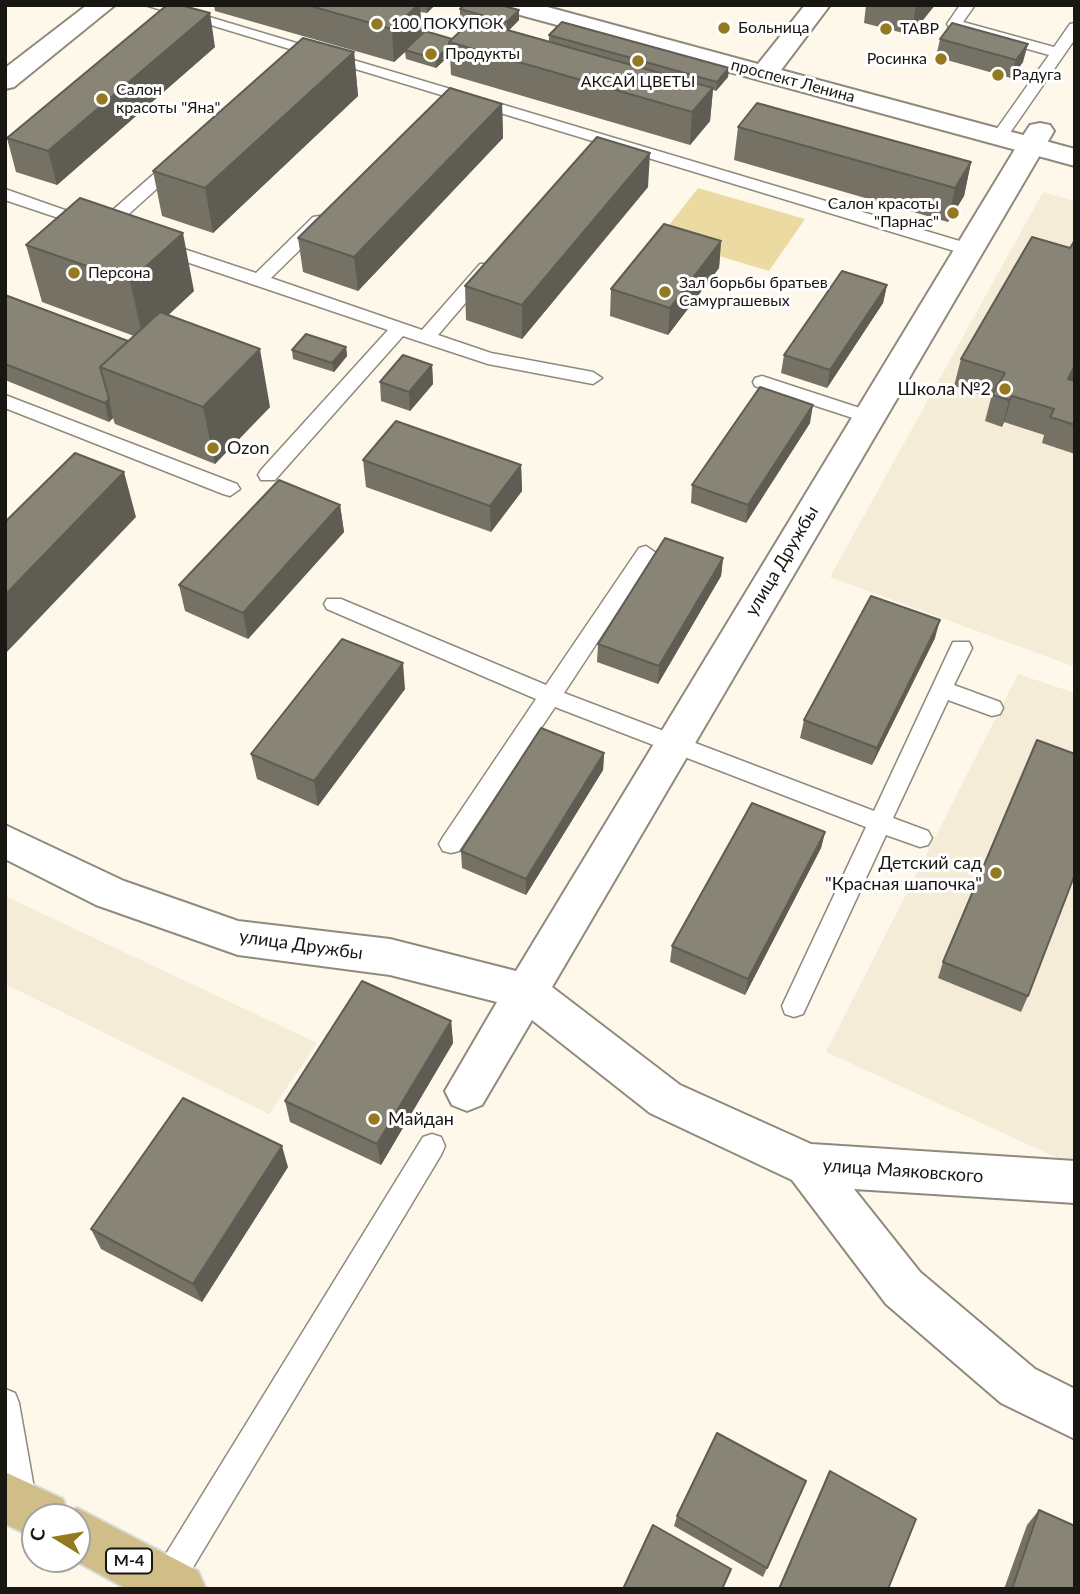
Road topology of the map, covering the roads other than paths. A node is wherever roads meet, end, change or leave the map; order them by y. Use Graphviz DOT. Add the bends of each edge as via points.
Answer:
graph roads {
  1 [pos="103,5"];
  2 [pos="152,5"];
  3 [pos="511,5"];
  4 [pos="579,5"];
  5 [pos="818,5"];
  6 [pos="968,5"];
  7 [pos="171,11"];
  8 [pos="150,27"];
  9 [pos="1075,27"];
  10 [pos="1058,53"];
  11 [pos="771,66"];
  12 [pos="5,80"];
  13 [pos="1019,134"];
  14 [pos="1075,141"];
  15 [pos="193,148"];
  16 [pos="1075,158"];
  17 [pos="5,194"];
  18 [pos="328,211"];
  19 [pos="103,228"];
  20 [pos="967,249"];
  21 [pos="499,254"];
  22 [pos="259,281"];
  23 [pos="400,328"];
  24 [pos="426,337"];
  25 [pos="593,378"];
  26 [pos="762,382"];
  27 [pos="5,401"];
  28 [pos="868,417"];
  29 [pos="268,475"];
  30 [pos="230,489"];
  31 [pos="646,553"];
  32 [pos="334,604"];
  33 [pos="961,648"];
  34 [pos="941,689"];
  35 [pos="552,697"];
  36 [pos="992,708"];
  37 [pos="674,744"];
  38 [pos="880,823"];
  39 [pos="920,838"];
  40 [pos="5,841"];
  41 [pos="451,845"];
  42 [pos="527,992"];
  43 [pos="794,1006"];
  44 [pos="467,1091"];
  45 [pos="432,1146"];
  46 [pos="808,1165"];
  47 [pos="1075,1182"];
  48 [pos="5,1404"];
  49 [pos="1075,1415"];
  50 [pos="23,1503"];
  51 [pos="91,1541"];
  52 [pos="173,1585"];
  1 -- 12 [label="street"];
  2 -- 7 [label="lane"];
  3 -- 11 [label="street, проспект Ленина"];
  4 -- 11 [label="street, проспект Ленина"];
  5 -- 11 [label="street"];
  6 -- 10 [label="lane" via="954,24"];
  7 -- 8 [label="lane"];
  7 -- 20 [label="lane" via="440,98"];
  9 -- 10 [label="lane"];
  10 -- 13 [label="lane"];
  11 -- 13 [label="street, проспект Ленина"];
  13 -- 14 [label="street, проспект Ленина"];
  13 -- 16 [label="street, проспект Ленина"];
  13 -- 20 [label="street, улица Дружбы"];
  15 -- 19 [label="lane"];
  17 -- 19 [label="lane"];
  18 -- 22 [label="lane"];
  19 -- 22 [label="lane"];
  20 -- 28 [label="street, улица Дружбы"];
  21 -- 24 [label="lane"];
  22 -- 23 [label="lane"];
  23 -- 24 [label="lane"];
  23 -- 29 [label="lane"];
  24 -- 25 [label="lane" via="488,358"];
  26 -- 28 [label="lane"];
  27 -- 30 [label="lane"];
  28 -- 37 [label="street, улица Дружбы"];
  31 -- 35 [label="lane"];
  32 -- 35 [label="lane"];
  33 -- 34 [label="lane"];
  34 -- 36 [label="lane"];
  34 -- 38 [label="lane"];
  35 -- 37 [label="lane"];
  35 -- 41 [label="lane"];
  37 -- 38 [label="lane"];
  37 -- 42 [label="street, улица Дружбы"];
  38 -- 39 [label="lane"];
  38 -- 43 [label="lane"];
  40 -- 42 [label="street, улица Дружбы" via="110,893 238,938 390,957"];
  42 -- 44 [label="street, улица Дружбы"];
  42 -- 46 [label="street, улица Дружбы" via="665,1100"];
  45 -- 52 [label="lane"];
  46 -- 47 [label="street, улица Маяковского"];
  46 -- 49 [label="street, улица Маяковского" via="903,1288 1018,1386"];
  48 -- 50 [label="lane"];
  51 -- 52 [label="main road, М-4"];
}
